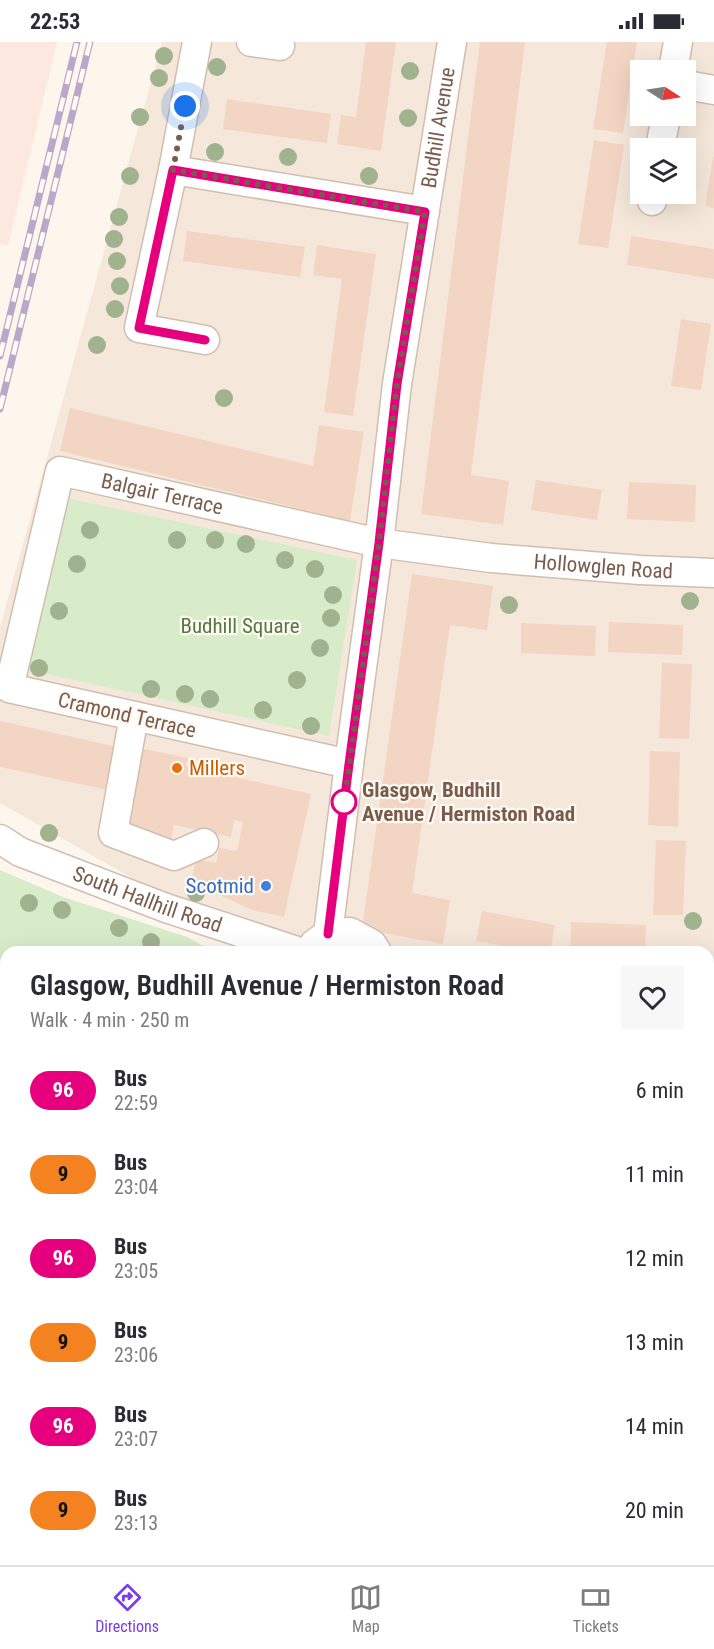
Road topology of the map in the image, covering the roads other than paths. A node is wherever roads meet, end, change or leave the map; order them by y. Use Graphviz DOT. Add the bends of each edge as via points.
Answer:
graph roads {
  1 [pos="197,42"];
  2 [pos="251,42"];
  3 [pos="452,42"];
  4 [pos="678,42"];
  5 [pos="280,46"];
  6 [pos="675,60"];
  7 [pos="696,87"];
  8 [pos="714,90"];
  9 [pos="173,170"];
  10 [pos="425,212"];
  11 [pos="205,340"];
  12 [pos="379,543"];
  13 [pos="714,573"];
  14 [pos="34,584"];
  15 [pos="134,716"];
  16 [pos="349,764"];
  17 [pos="0,839"];
  18 [pos="204,843"];
  19 [pos="328,934"];
  20 [pos="282,946"];
  21 [pos="312,946"];
  22 [pos="373,946"];
  1 -- 9 [label="street"];
  2 -- 5 [label="street"];
  3 -- 10 [label="street, Budhill Avenue"];
  4 -- 6 [label="street"];
  7 -- 8 [label="street"];
  9 -- 10 [label="street, Budhill Avenue"];
  9 -- 11 [label="street" via="139,328"];
  10 -- 12 [label="street, Budhill Avenue" via="397,384"];
  12 -- 13 [label="street, Hollowglen Road" via="491,558"];
  12 -- 14 [label="street, Balgair Terrace" via="60,471"];
  12 -- 16 [label="street, Budhill Avenue"];
  14 -- 15 [label="street, Cramond Terrace" via="9,688"];
  15 -- 16 [label="street, Cramond Terrace"];
  15 -- 18 [label="street" via="113,833 174,856"];
  16 -- 19 [label="street, Budhill Avenue"];
  17 -- 20 [label="street, South Hallhill Road" via="20,852 166,908"];
  19 -- 21 [label="street"];
  19 -- 22 [label="street" via="351,932"];
}
